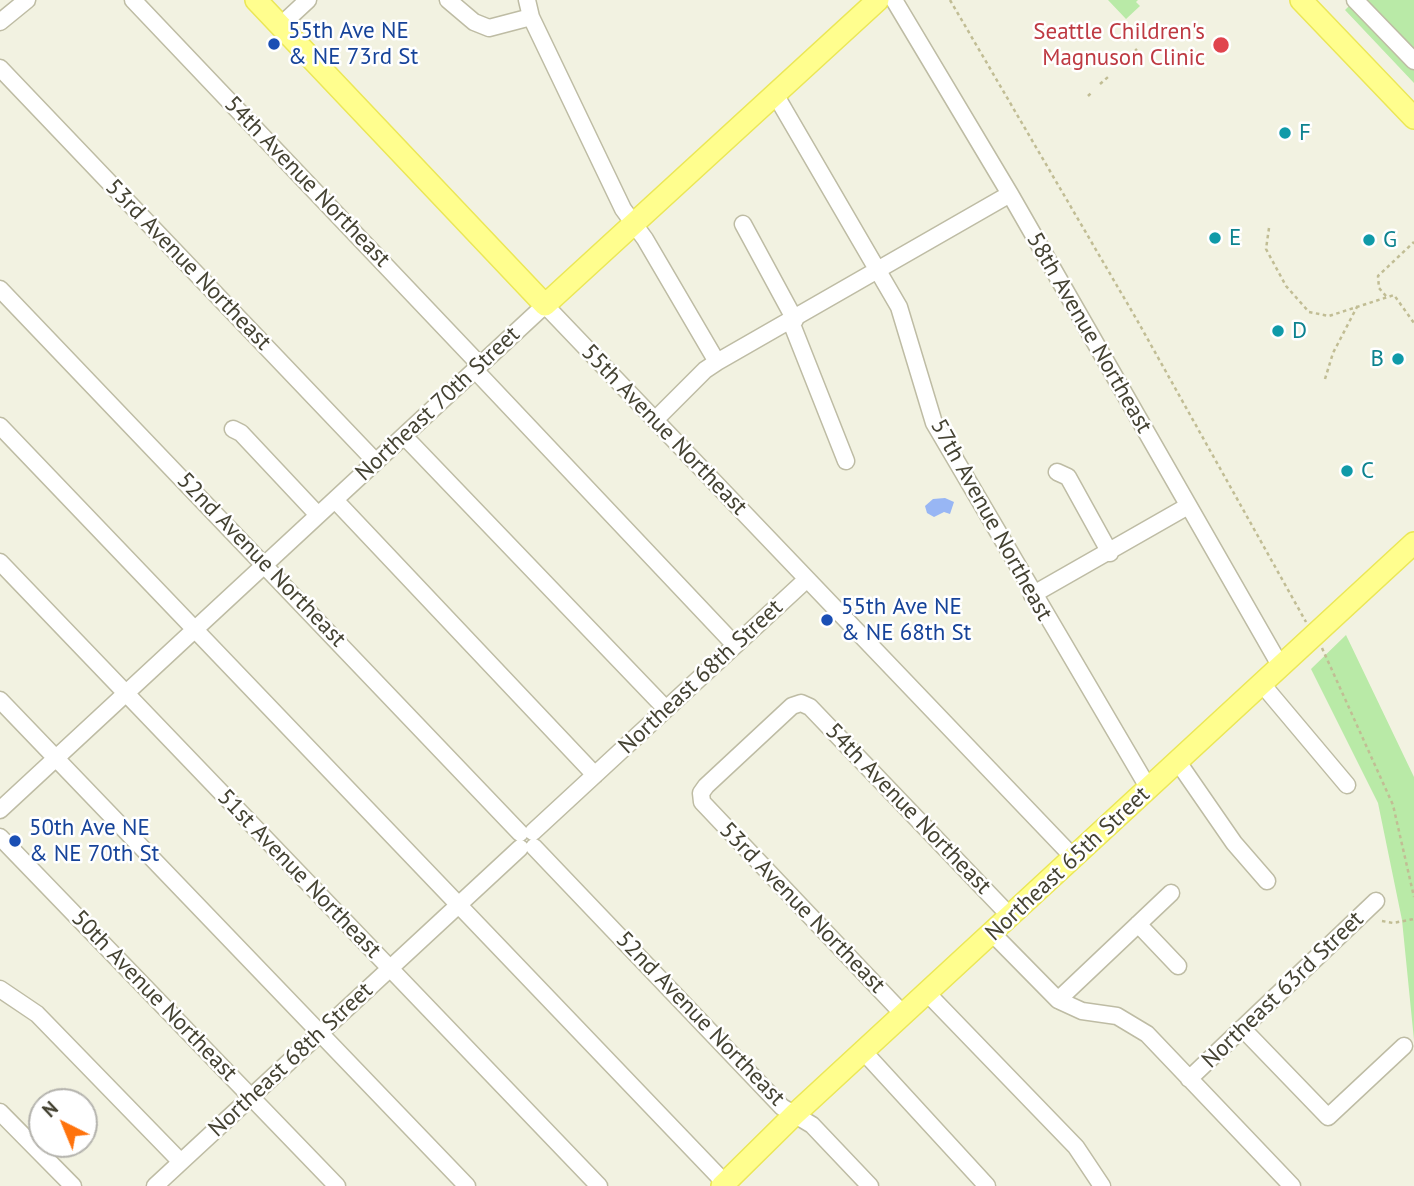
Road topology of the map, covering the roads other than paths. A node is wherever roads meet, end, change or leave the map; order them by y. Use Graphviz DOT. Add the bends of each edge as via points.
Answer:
graph roads {
  1 [pos="27,0"];
  2 [pos="133,0"];
  3 [pos="256,0"];
  4 [pos="308,0"];
  5 [pos="448,0"];
  6 [pos="527,0"];
  7 [pos="878,0"];
  8 [pos="894,0"];
  9 [pos="1301,0"];
  10 [pos="1359,4"];
  11 [pos="531,17"];
  12 [pos="0,22"];
  13 [pos="280,26"];
  14 [pos="1414,61"];
  15 [pos="0,68"];
  16 [pos="775,94"];
  17 [pos="1414,118"];
  18 [pos="1010,194"];
  19 [pos="634,223"];
  20 [pos="743,224"];
  21 [pos="879,271"];
  22 [pos="0,289"];
  23 [pos="545,305"];
  24 [pos="793,321"];
  25 [pos="717,362"];
  26 [pos="478,367"];
  27 [pos="655,420"];
  28 [pos="0,426"];
  29 [pos="233,429"];
  30 [pos="404,436"];
  31 [pos="846,461"];
  32 [pos="376,462"];
  33 [pos="1057,472"];
  34 [pos="335,500"];
  35 [pos="1188,506"];
  36 [pos="318,515"];
  37 [pos="1414,543"];
  38 [pos="1110,553"];
  39 [pos="0,562"];
  40 [pos="265,564"];
  41 [pos="807,579"];
  42 [pos="1032,595"];
  43 [pos="195,629"];
  44 [pos="734,645"];
  45 [pos="1281,667"];
  46 [pos="1262,684"];
  47 [pos="126,693"];
  48 [pos="0,700"];
  49 [pos="804,704"];
  50 [pos="666,709"];
  51 [pos="56,758"];
  52 [pos="1178,762"];
  53 [pos="595,775"];
  54 [pos="1347,785"];
  55 [pos="1149,789"];
  56 [pos="0,810"];
  57 [pos="0,837"];
  58 [pos="527,840"];
  59 [pos="1074,858"];
  60 [pos="1267,881"];
  61 [pos="1171,893"];
  62 [pos="1376,901"];
  63 [pos="459,904"];
  64 [pos="1011,917"];
  65 [pos="1138,924"];
  66 [pos="993,934"];
  67 [pos="1178,966"];
  68 [pos="390,969"];
  69 [pos="0,989"];
  70 [pos="928,994"];
  71 [pos="1058,1000"];
  72 [pos="904,1015"];
  73 [pos="1242,1028"];
  74 [pos="319,1033"];
  75 [pos="1404,1046"];
  76 [pos="863,1052"];
  77 [pos="1189,1079"];
  78 [pos="250,1096"];
  79 [pos="0,1112"];
  80 [pos="795,1114"];
  81 [pos="181,1162"];
  82 [pos="724,1184"];
  83 [pos="73,1186"];
  84 [pos="155,1186"];
  85 [pos="337,1186"];
  86 [pos="467,1186"];
  87 [pos="599,1186"];
  88 [pos="870,1186"];
  89 [pos="987,1186"];
  90 [pos="1102,1186"];
  91 [pos="1292,1186"];
  1 -- 12 [label="street"];
  2 -- 26 [label="street, 54th Avenue Northeast"];
  3 -- 13 [label="main road, 55th Avenue Northeast"];
  4 -- 13 [label="street"];
  5 -- 11 [label="street" via="474,22 489,28"];
  6 -- 11 [label="street"];
  7 -- 16 [label="main road, Northeast 70th Street"];
  8 -- 18 [label="street, 58th Avenue Northeast"];
  9 -- 17 [label="main road"];
  10 -- 14 [label="street"];
  11 -- 19 [label="street" via="614,191"];
  13 -- 23 [label="main road, 55th Avenue Northeast"];
  15 -- 32 [label="street, 53rd Avenue Northeast"];
  16 -- 19 [label="main road, Northeast 70th Street"];
  16 -- 21 [label="street, 57th Avenue Northeast"];
  18 -- 21 [label="street"];
  18 -- 35 [label="street, 58th Avenue Northeast"];
  19 -- 23 [label="main road, Northeast 70th Street"];
  19 -- 25 [label="street"];
  20 -- 24 [label="street"];
  21 -- 24 [label="street"];
  21 -- 42 [label="street, 57th Avenue Northeast" via="899,307 934,424"];
  22 -- 40 [label="street, 52nd Avenue Northeast"];
  23 -- 26 [label="street, Northeast 70th Street"];
  23 -- 27 [label="street, 55th Avenue Northeast"];
  24 -- 25 [label="street"];
  24 -- 31 [label="street"];
  25 -- 27 [label="street"];
  26 -- 30 [label="street, Northeast 70th Street"];
  26 -- 44 [label="street, 54th Avenue Northeast"];
  27 -- 41 [label="street, 55th Avenue Northeast"];
  28 -- 43 [label="street"];
  29 -- 36 [label="street" via="242,433"];
  30 -- 32 [label="street, Northeast 70th Street"];
  30 -- 50 [label="street"];
  32 -- 34 [label="street, Northeast 70th Street"];
  33 -- 38 [label="street" via="1068,477"];
  34 -- 36 [label="street, Northeast 70th Street"];
  34 -- 53 [label="street"];
  35 -- 38 [label="street"];
  35 -- 45 [label="street, 58th Avenue Northeast"];
  36 -- 40 [label="street, Northeast 70th Street"];
  37 -- 45 [label="main road, Northeast 65th Street"];
  38 -- 42 [label="street"];
  39 -- 47 [label="street, 51st Avenue Northeast"];
  40 -- 43 [label="street, Northeast 70th Street"];
  40 -- 58 [label="street, 52nd Avenue Northeast"];
  41 -- 44 [label="street, Northeast 68th Street"];
  41 -- 59 [label="street, 55th Avenue Northeast"];
  42 -- 55 [label="street, 57th Avenue Northeast"];
  43 -- 47 [label="street, Northeast 70th Street"];
  43 -- 63 [label="street"];
  44 -- 50 [label="street, Northeast 68th Street"];
  45 -- 46 [label="main road, Northeast 65th Street"];
  46 -- 52 [label="main road, Northeast 65th Street"];
  46 -- 54 [label="street"];
  47 -- 51 [label="street, Northeast 70th Street"];
  47 -- 68 [label="street, 51st Avenue Northeast"];
  48 -- 51 [label="street"];
  49 -- 64 [label="street, 54th Avenue Northeast"];
  49 -- 72 [label="street, 53rd Avenue Northeast" via="794,705 782,715 706,786 701,799"];
  50 -- 53 [label="street, Northeast 68th Street"];
  51 -- 56 [label="street, Northeast 70th Street"];
  51 -- 74 [label="street"];
  52 -- 55 [label="main road, Northeast 65th Street"];
  52 -- 60 [label="street" via="1234,843"];
  53 -- 58 [label="street, Northeast 68th Street"];
  55 -- 59 [label="main road, Northeast 65th Street"];
  57 -- 78 [label="street, 50th Avenue Northeast"];
  58 -- 63 [label="street, Northeast 68th Street"];
  58 -- 80 [label="street, 52nd Avenue Northeast" via="782,1107"];
  59 -- 64 [label="main road, Northeast 65th Street"];
  61 -- 65 [label="street"];
  62 -- 73 [label="street, Northeast 63rd Street"];
  63 -- 68 [label="street, Northeast 68th Street"];
  63 -- 82 [label="street"];
  64 -- 66 [label="main road, Northeast 65th Street"];
  65 -- 67 [label="street"];
  65 -- 71 [label="street"];
  66 -- 70 [label="main road, Northeast 65th Street"];
  66 -- 71 [label="street"];
  68 -- 74 [label="street, Northeast 68th Street"];
  68 -- 87 [label="street, 51st Avenue Northeast"];
  69 -- 81 [label="street" via="37,1014"];
  70 -- 72 [label="main road, Northeast 65th Street"];
  70 -- 90 [label="street" via="1076,1147"];
  71 -- 77 [label="street" via="1082,1011 1132,1022"];
  72 -- 76 [label="main road, Northeast 65th Street"];
  73 -- 75 [label="street" via="1328,1117"];
  73 -- 77 [label="street, Northeast 63rd Street"];
  74 -- 78 [label="street, Northeast 68th Street"];
  74 -- 86 [label="street"];
  76 -- 80 [label="main road, Northeast 65th Street"];
  76 -- 89 [label="street"];
  77 -- 91 [label="street"];
  78 -- 81 [label="street, Northeast 68th Street"];
  78 -- 85 [label="street, 50th Avenue Northeast"];
  79 -- 83 [label="street"];
  80 -- 82 [label="main road, Northeast 65th Street"];
  80 -- 88 [label="street, 52nd Avenue Northeast" via="812,1125"];
  81 -- 84 [label="street, Northeast 68th Street"];
}
